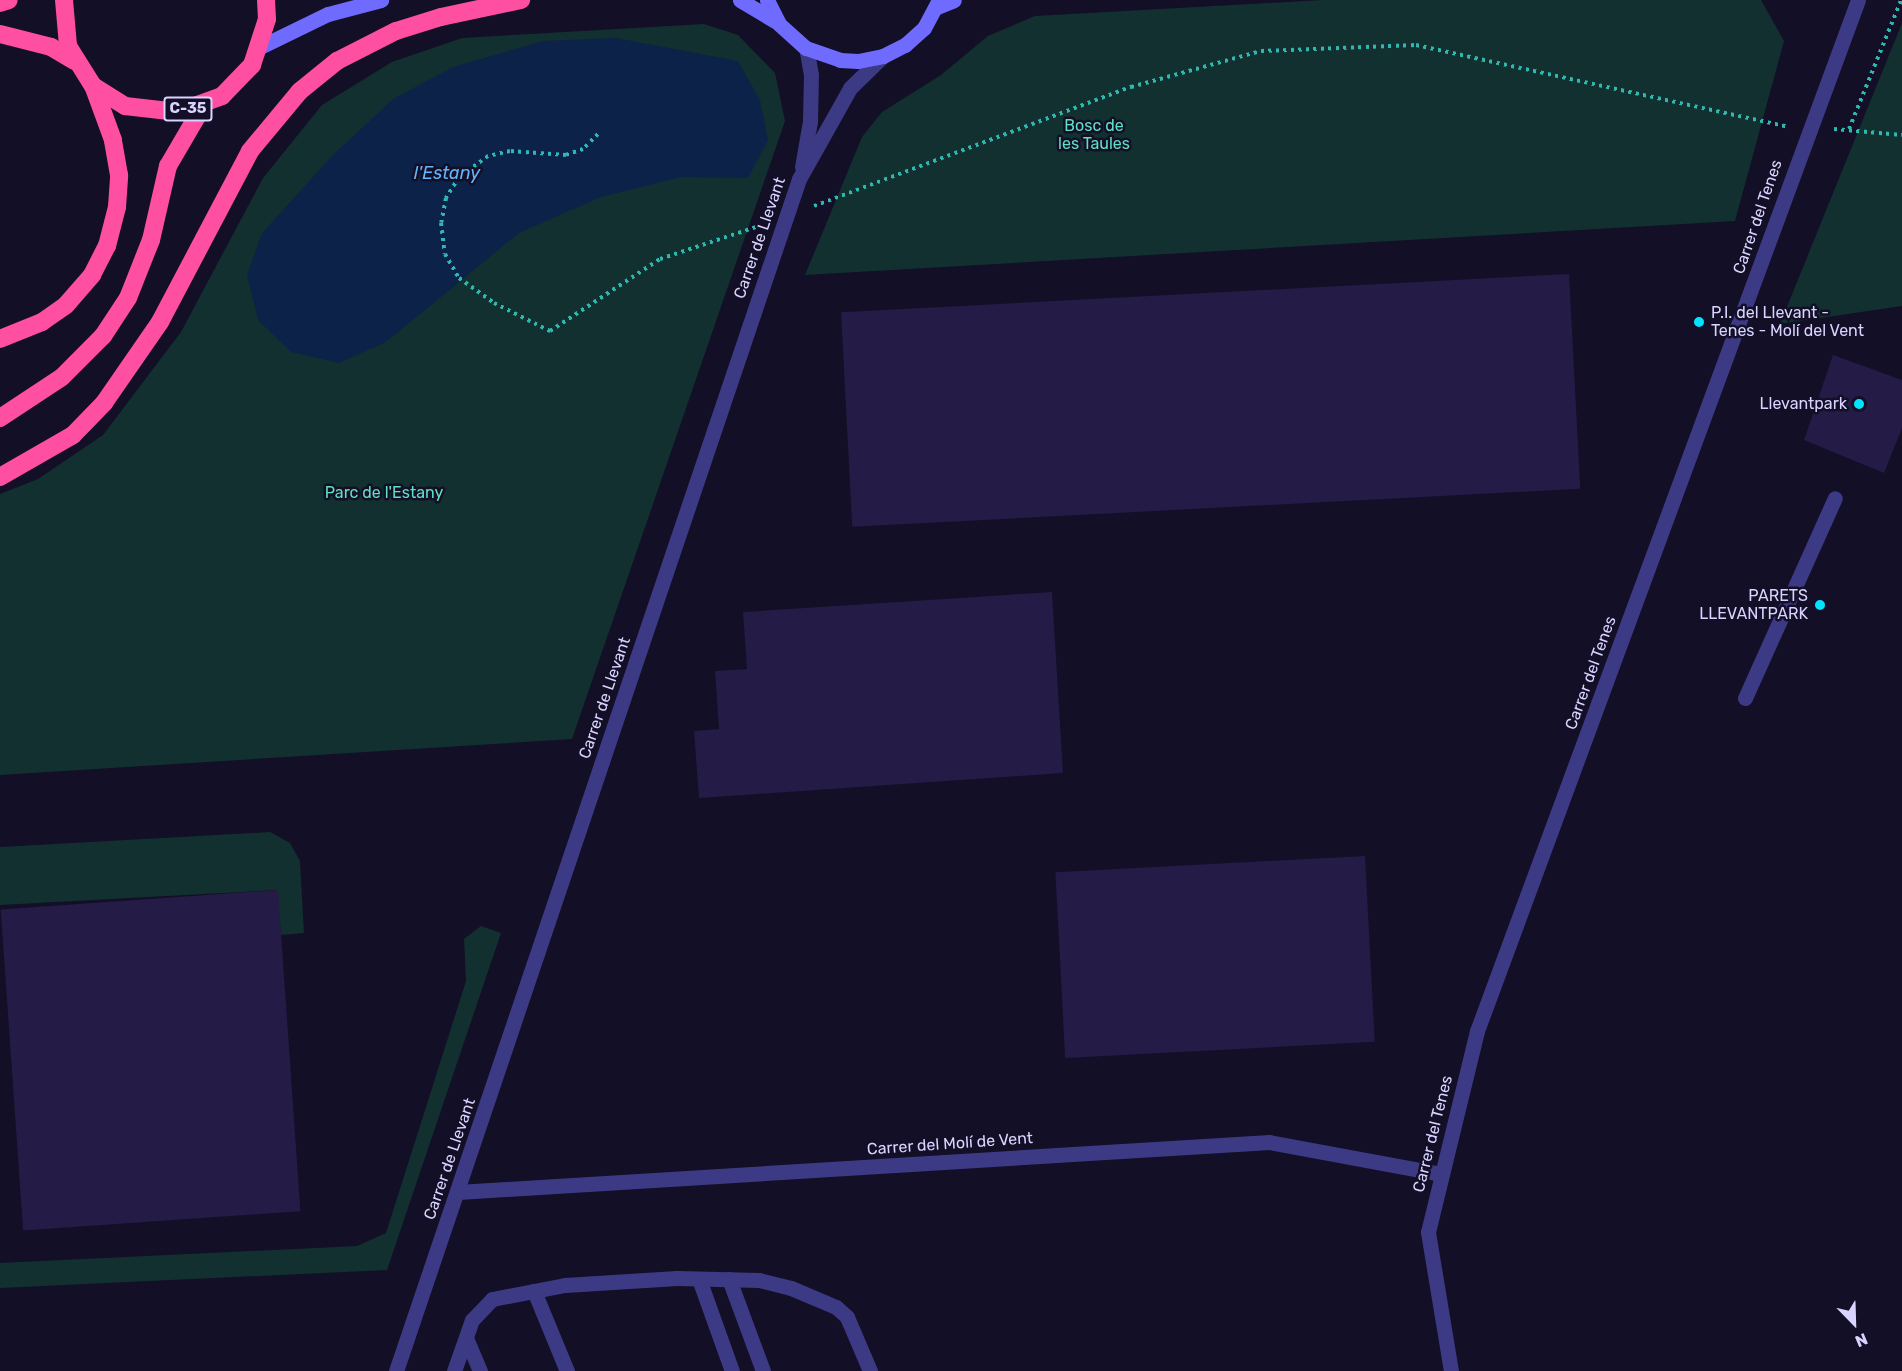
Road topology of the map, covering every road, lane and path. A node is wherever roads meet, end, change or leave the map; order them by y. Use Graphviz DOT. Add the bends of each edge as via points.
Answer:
graph roads {
  1 [pos="9,0"];
  2 [pos="64,0"];
  3 [pos="266,0"];
  4 [pos="381,0"];
  5 [pos="521,0"];
  6 [pos="740,0"];
  7 [pos="767,0"];
  8 [pos="954,0"];
  9 [pos="1858,0"];
  10 [pos="1901,0"];
  11 [pos="0,3"];
  12 [pos="938,4"];
  13 [pos="779,24"];
  14 [pos="0,34"];
  15 [pos="262,45"];
  16 [pos="806,48"];
  17 [pos="883,56"];
  18 [pos="74,61"];
  19 [pos="93,87"];
  20 [pos="203,106"];
  21 [pos="1849,129"];
  22 [pos="1807,130"];
  23 [pos="598,134"];
  24 [pos="1902,135"];
  25 [pos="799,179"];
  26 [pos="785,217"];
  27 [pos="0,339"];
  28 [pos="0,418"];
  29 [pos="0,477"];
  30 [pos="1835,498"];
  31 [pos="1746,698"];
  32 [pos="1442,1174"];
  33 [pos="458,1192"];
  34 [pos="699,1279"];
  35 [pos="729,1280"];
  36 [pos="534,1291"];
  37 [pos="466,1338"];
  38 [pos="396,1371"];
  39 [pos="454,1371"];
  40 [pos="480,1371"];
  41 [pos="567,1371"];
  42 [pos="732,1371"];
  43 [pos="763,1371"];
  44 [pos="870,1371"];
  45 [pos="1451,1371"];
  1 -- 11 [label="highway"];
  2 -- 18 [label="highway, C-35" via="63,30"];
  3 -- 15 [label="highway, C-35"];
  4 -- 15 [label="street" via="328,14"];
  5 -- 29 [label="highway" via="396,31 337,61 300,90 250,151 160,322 116,387 72,435"];
  6 -- 13 [label="street"];
  7 -- 13 [label="street"];
  8 -- 12 [label="street"];
  9 -- 22 [label="street, Carrer del Tenes"];
  10 -- 21 [label="path"];
  12 -- 17 [label="street" via="924,28 905,45"];
  13 -- 16 [label="street"];
  14 -- 18 [label="highway, C-35" via="51,47"];
  15 -- 20 [label="highway, C-35" via="239,82"];
  16 -- 17 [label="street" via="840,60"];
  16 -- 25 [label="street" via="811,75 810,121"];
  17 -- 25 [label="street, Carrer de Llevant" via="850,88"];
  18 -- 19 [label="highway, C-35"];
  19 -- 20 [label="highway, C-35" via="125,106 153,111 178,112"];
  19 -- 27 [label="highway" via="113,140 119,175 117,207 107,246 92,275 66,304 42,322"];
  20 -- 28 [label="highway" via="168,166 151,240 128,298 103,336 62,377"];
  21 -- 22 [label="path"];
  21 -- 24 [label="path"];
  22 -- 26 [label="path" via="1416,45 1261,51 1131,87"];
  22 -- 32 [label="street, Carrer del Tenes" via="1733,343 1477,1031"];
  23 -- 26 [label="path" via="583,149 567,155 510,151 488,156 459,177 446,198 441,224 445,254 459,278 494,303 550,331 660,259"];
  25 -- 26 [label="street, Carrer de Llevant"];
  26 -- 33 [label="street, Carrer de Llevant"];
  30 -- 31 [label="street"];
  32 -- 33 [label="street, Carrer del Molí de Vent" via="1269,1142"];
  32 -- 45 [label="street, Carrer del Tenes" via="1428,1232"];
  33 -- 38 [label="street, Carrer de Llevant"];
  34 -- 35 [label="street"];
  34 -- 36 [label="street" via="565,1285"];
  34 -- 42 [label="street"];
  35 -- 43 [label="street"];
  35 -- 44 [label="street" via="759,1280 791,1288 836,1307 847,1317"];
  36 -- 37 [label="street" via="492,1299 479,1309"];
  36 -- 41 [label="street"];
  37 -- 39 [label="street"];
  37 -- 40 [label="street"];
}
